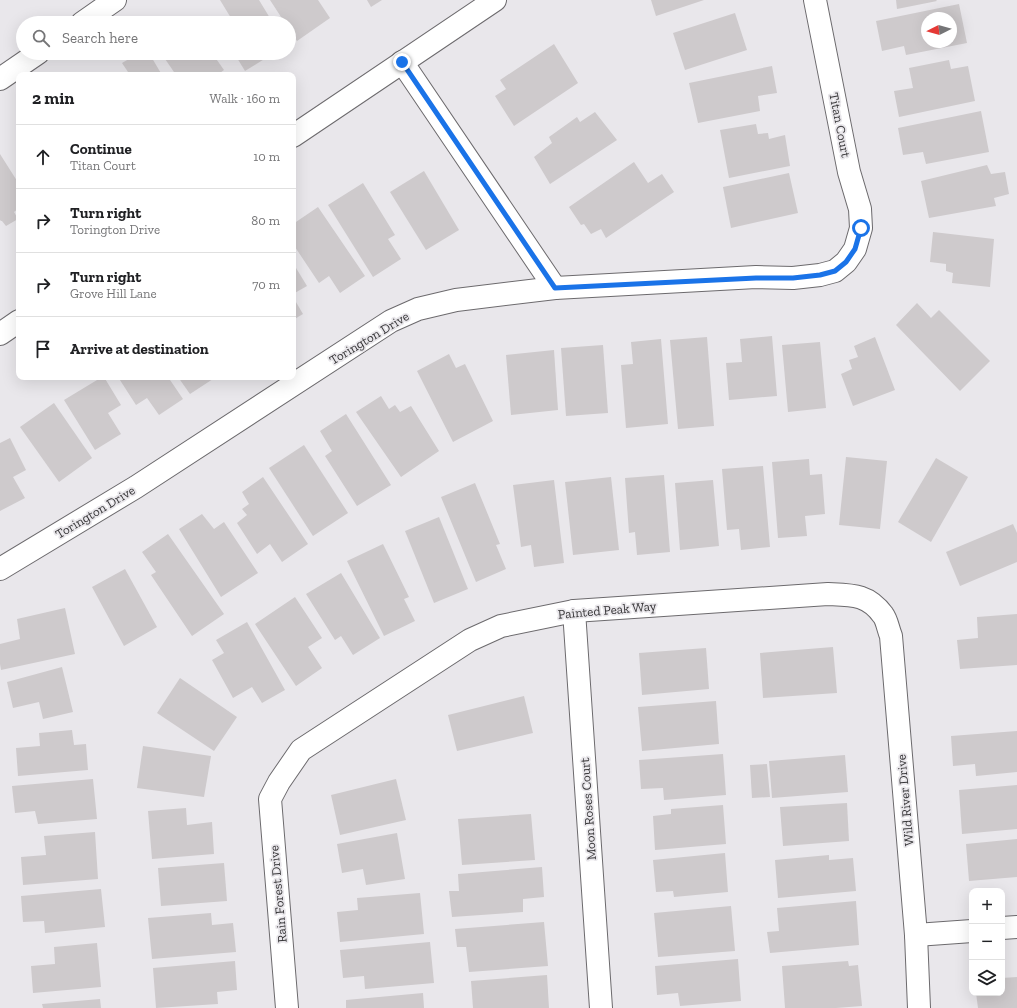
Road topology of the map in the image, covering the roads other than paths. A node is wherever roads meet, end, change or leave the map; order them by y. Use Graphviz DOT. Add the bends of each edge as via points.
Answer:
graph roads {
  1 [pos="115,0"];
  2 [pos="495,0"];
  3 [pos="815,0"];
  4 [pos="92,16"];
  5 [pos="28,60"];
  6 [pos="402,62"];
  7 [pos="0,79"];
  8 [pos="296,134"];
  9 [pos="855,249"];
  10 [pos="555,288"];
  11 [pos="16,323"];
  12 [pos="0,334"];
  13 [pos="0,569"];
  14 [pos="867,599"];
  15 [pos="574,611"];
  16 [pos="279,782"];
  17 [pos="1017,927"];
  18 [pos="1005,928"];
  19 [pos="969,931"];
  20 [pos="916,935"];
  21 [pos="287,1008"];
  22 [pos="602,1008"];
  23 [pos="919,1008"];
  1 -- 4 [label="street"];
  2 -- 6 [label="street"];
  3 -- 9 [label="street, Titan Court" via="849,172 860,209 861,228"];
  5 -- 7 [label="street"];
  6 -- 8 [label="street"];
  6 -- 10 [label="street"];
  9 -- 10 [label="street, Torington Drive" via="846,262 835,271 820,275"];
  10 -- 13 [label="street, Torington Drive" via="456,300 418,309 391,321 136,487"];
  11 -- 12 [label="street"];
  14 -- 15 [label="street, Painted Peak Way" via="828,594"];
  14 -- 20 [label="street, Wild River Drive" via="883,615 891,636"];
  15 -- 16 [label="street, Painted Peak Way" via="501,626 470,640 301,750"];
  15 -- 22 [label="street, Moon Roses Court"];
  16 -- 21 [label="street, Rain Forest Drive" via="270,799"];
  17 -- 18 [label="street"];
  19 -- 20 [label="street"];
  20 -- 23 [label="street, Wild River Drive"];
}
